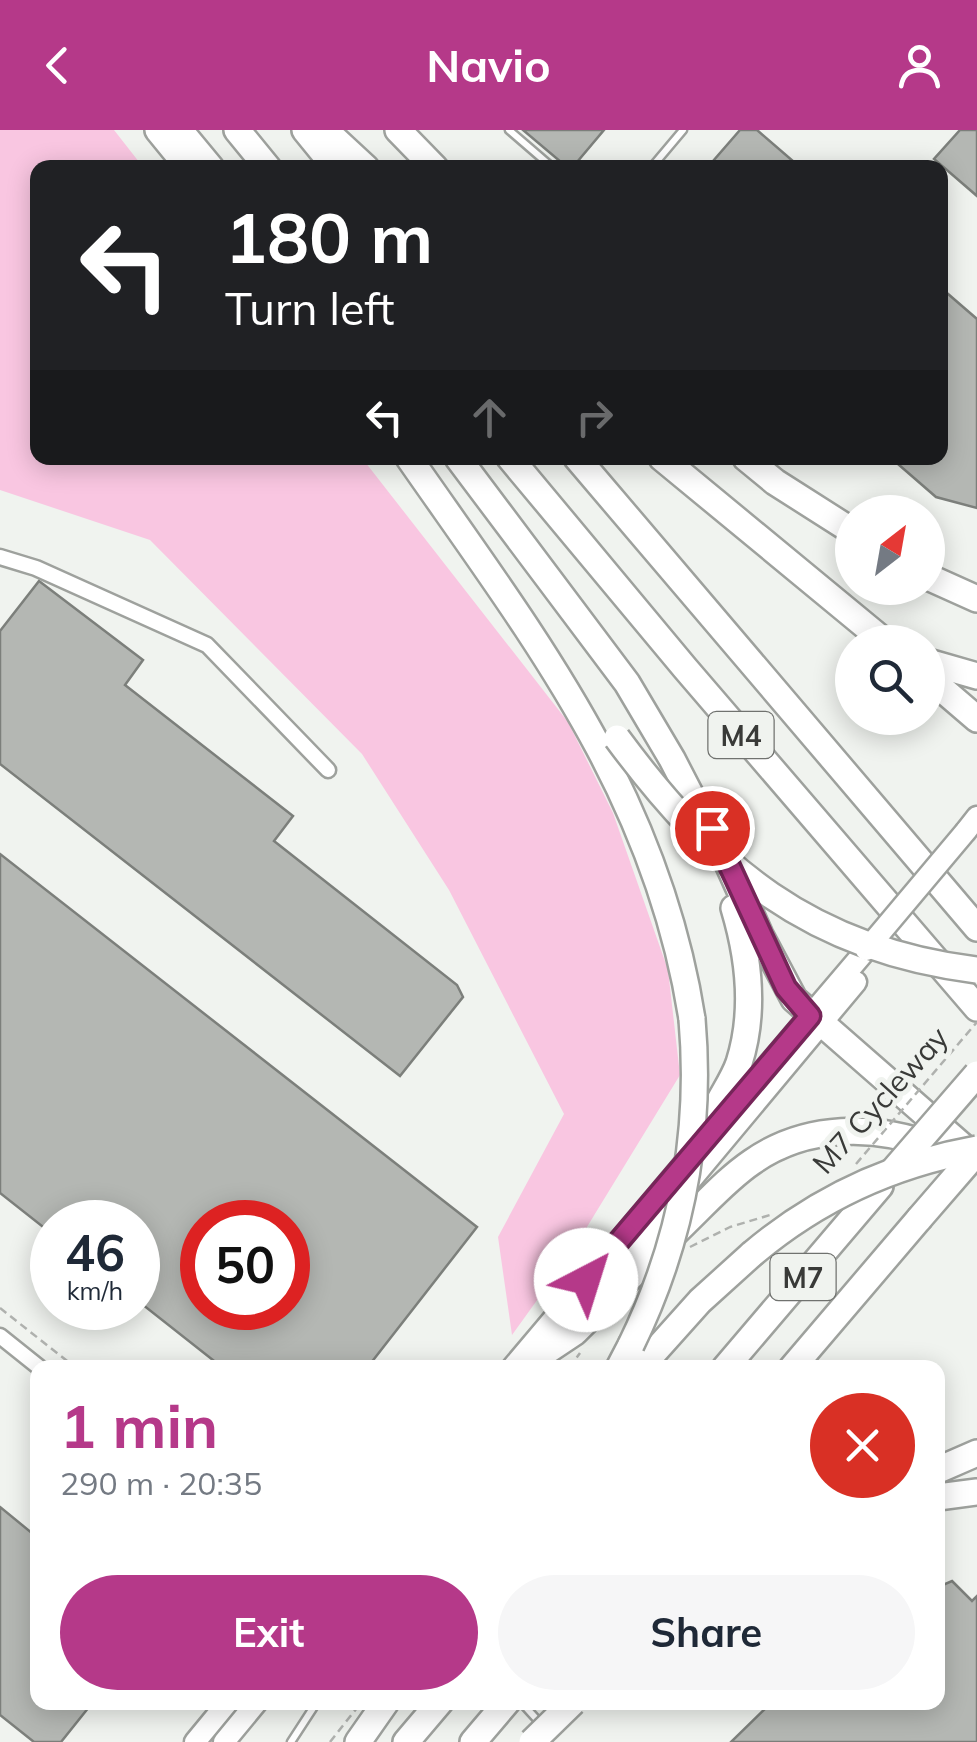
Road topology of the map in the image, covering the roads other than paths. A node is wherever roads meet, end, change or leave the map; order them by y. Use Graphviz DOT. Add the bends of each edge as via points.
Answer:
graph roads {
  1 [pos="158,130"];
  2 [pos="180,130"];
  3 [pos="305,130"];
  4 [pos="325,130"];
  5 [pos="398,130"];
  6 [pos="509,130"];
  7 [pos="684,130"];
  8 [pos="182,160"];
  9 [pos="204,160"];
  10 [pos="329,160"];
  11 [pos="357,160"];
  12 [pos="427,160"];
  13 [pos="544,160"];
  14 [pos="658,160"];
  15 [pos="415,465"];
  16 [pos="428,465"];
  17 [pos="463,465"];
  18 [pos="516,465"];
  19 [pos="583,465"];
  20 [pos="670,465"];
  21 [pos="754,465"];
  22 [pos="775,482"];
  23 [pos="835,521"];
  24 [pos="835,529"];
  25 [pos="0,556"];
  26 [pos="945,572"];
  27 [pos="977,582"];
  28 [pos="945,585"];
  29 [pos="977,599"];
  30 [pos="864,625"];
  31 [pos="945,667"];
  32 [pos="977,676"];
  33 [pos="945,692"];
  34 [pos="977,719"];
  35 [pos="328,770"];
  36 [pos="703,820"];
  37 [pos="974,832"];
  38 [pos="977,928"];
  39 [pos="977,970"];
  40 [pos="977,1008"];
  41 [pos="816,1021"];
  42 [pos="977,1074"];
  43 [pos="709,1134"];
  44 [pos="977,1156"];
  45 [pos="0,1336"];
  46 [pos="541,1359"];
  47 [pos="30,1360"];
  48 [pos="519,1360"];
  49 [pos="630,1360"];
  50 [pos="732,1360"];
  51 [pos="799,1360"];
  52 [pos="977,1453"];
  53 [pos="945,1467"];
  54 [pos="977,1492"];
  55 [pos="945,1496"];
  56 [pos="219,1710"];
  57 [pos="251,1710"];
  58 [pos="312,1710"];
  59 [pos="380,1710"];
  60 [pos="433,1710"];
  61 [pos="528,1710"];
  62 [pos="565,1710"];
  63 [pos="499,1712"];
  64 [pos="195,1742"];
  65 [pos="224,1742"];
  66 [pos="291,1742"];
  67 [pos="358,1742"];
  68 [pos="406,1742"];
  69 [pos="473,1742"];
  70 [pos="532,1742"];
  71 [pos="556,1742"];
  1 -- 8 [label="highway"];
  2 -- 9 [label="highway"];
  3 -- 10 [label="highway"];
  4 -- 11 [label="highway"];
  5 -- 12 [label="highway"];
  6 -- 13 [label="lane"];
  7 -- 14 [label="lane"];
  15 -- 49 [label="highway, bridge" via="538,641 596,740 673,926 692,1019 694,1114 668,1255"];
  16 -- 39 [label="highway, bridge" via="617,738 718,857 779,902 843,936"];
  17 -- 36 [label="highway" via="627,683"];
  18 -- 40 [label="highway, M4"];
  19 -- 38 [label="highway, M4"];
  20 -- 30 [label="highway"];
  21 -- 22 [label="highway"];
  22 -- 23 [label="highway"];
  22 -- 24 [label="highway"];
  25 -- 35 [label="street" via="207,645"];
  26 -- 27 [label="highway"];
  28 -- 29 [label="highway"];
  31 -- 32 [label="highway"];
  33 -- 34 [label="highway"];
  36 -- 41 [label="highway" via="786,988"];
  36 -- 43 [label="highway" via="740,931 749,994 739,1062 710,1115"];
  37 -- 41 [label="main road, bridge"];
  41 -- 43 [label="main road"];
  41 -- 44 [label="highway"];
  41 -- 46 [label="main road"];
  42 -- 50 [label="highway, M7, bridge"];
  43 -- 48 [label="main road"];
  44 -- 46 [label="highway" via="870,1131 824,1133 780,1146 735,1176"];
  44 -- 49 [label="highway, bridge" via="898,1169 800,1216"];
  44 -- 51 [label="highway, M7, bridge"];
  45 -- 47 [label="street"];
  52 -- 53 [label="highway"];
  54 -- 55 [label="highway"];
  56 -- 64 [label="main road"];
  57 -- 65 [label="main road"];
  58 -- 66 [label="lane"];
  59 -- 67 [label="highway"];
  60 -- 68 [label="highway"];
  61 -- 71 [label="lane"];
  62 -- 70 [label="highway, bridge"];
  63 -- 69 [label="highway"];
}
